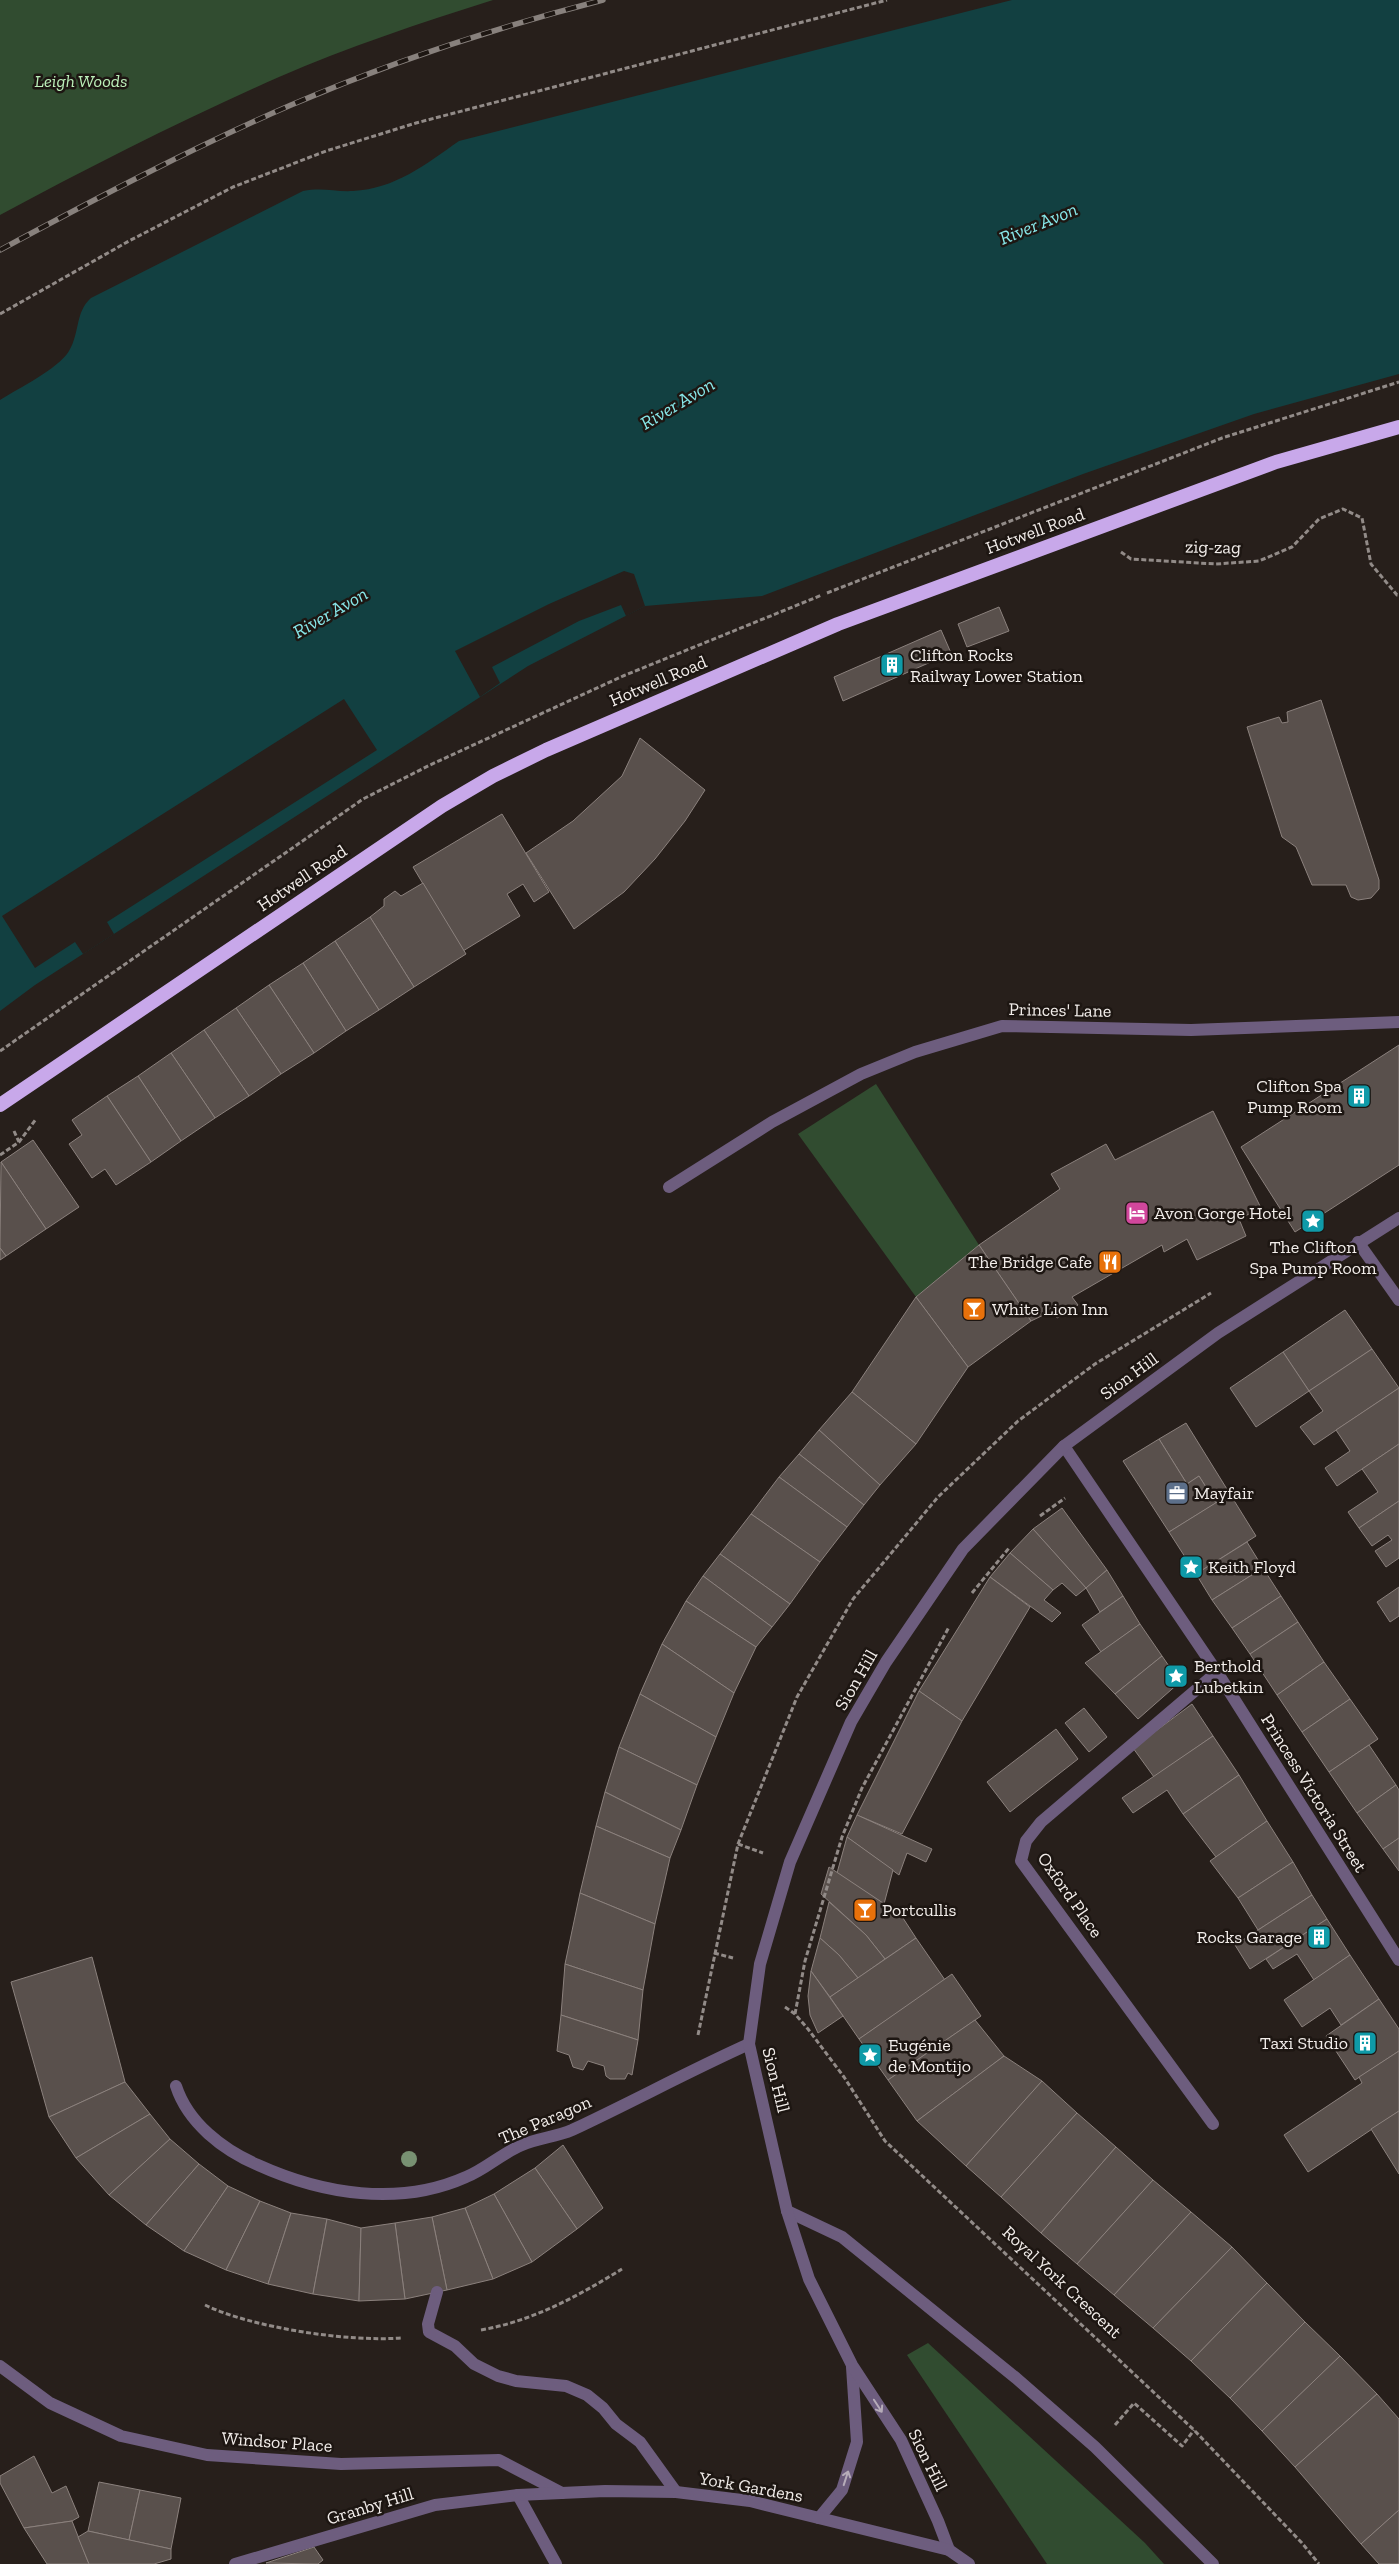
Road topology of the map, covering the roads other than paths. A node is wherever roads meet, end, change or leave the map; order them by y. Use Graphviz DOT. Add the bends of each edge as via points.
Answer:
graph roads {
  1 [pos="1399,427"];
  2 [pos="1399,1022"];
  3 [pos="0,1106"];
  4 [pos="669,1187"];
  5 [pos="1399,1218"];
  6 [pos="1358,1242"];
  7 [pos="1399,1300"];
  8 [pos="1064,1446"];
  9 [pos="1217,1672"];
  10 [pos="1399,1960"];
  11 [pos="749,2044"];
  12 [pos="176,2086"];
  13 [pos="1213,2124"];
  14 [pos="787,2211"];
  15 [pos="437,2292"];
  16 [pos="852,2365"];
  17 [pos="0,2366"];
  18 [pos="676,2492"];
  19 [pos="564,2494"];
  20 [pos="518,2495"];
  21 [pos="820,2518"];
  22 [pos="949,2550"];
  23 [pos="235,2564"];
  24 [pos="556,2564"];
  25 [pos="969,2564"];
  26 [pos="1213,2564"];
  1 -- 3 [label="highway, Hotwell Road" via="1276,462 838,624 546,750 442,806"];
  2 -- 4 [label="street, Princes' Lane" via="1191,1030 1002,1026 915,1052 861,1074 772,1122"];
  5 -- 6 [label="street, Sion Hill"];
  6 -- 7 [label="street"];
  6 -- 8 [label="street, Sion Hill" via="1218,1333"];
  8 -- 9 [label="street, Princess Victoria Street"];
  8 -- 11 [label="street, Sion Hill" via="963,1549 886,1662 852,1722 790,1862 760,1964"];
  9 -- 10 [label="street, Princess Victoria Street"];
  9 -- 13 [label="street, Oxford Place" via="1041,1822 1026,1841 1021,1861"];
  11 -- 12 [label="street, The Paragon" via="570,2130 519,2146 468,2176 438,2188 394,2194 351,2193 317,2186 250,2162 199,2125 184,2105"];
  11 -- 14 [label="street, Sion Hill"];
  14 -- 16 [label="street, Sion Hill" via="809,2279"];
  14 -- 26 [label="street" via="842,2237 1016,2378 1095,2447"];
  15 -- 18 [label="street" via="429,2319 429,2332 455,2346 485,2371 516,2381 566,2386 587,2395 640,2442"];
  21 -- 16 [label="street, Sion Hill, one-way" via="842,2490 858,2442"];
  16 -- 22 [label="street, Sion Hill, one-way" via="900,2440"];
  17 -- 19 [label="street, Windsor Place" via="50,2403 121,2436 207,2455 341,2464 499,2460"];
  18 -- 19 [label="street, York Gardens"];
  18 -- 21 [label="street, York Gardens" via="750,2501"];
  19 -- 20 [label="street, York Gardens"];
  20 -- 23 [label="street, Granby Hill" via="435,2505"];
  20 -- 24 [label="street"];
  21 -- 22 [label="street, York Gardens"];
  22 -- 25 [label="street, York Gardens"];
}
